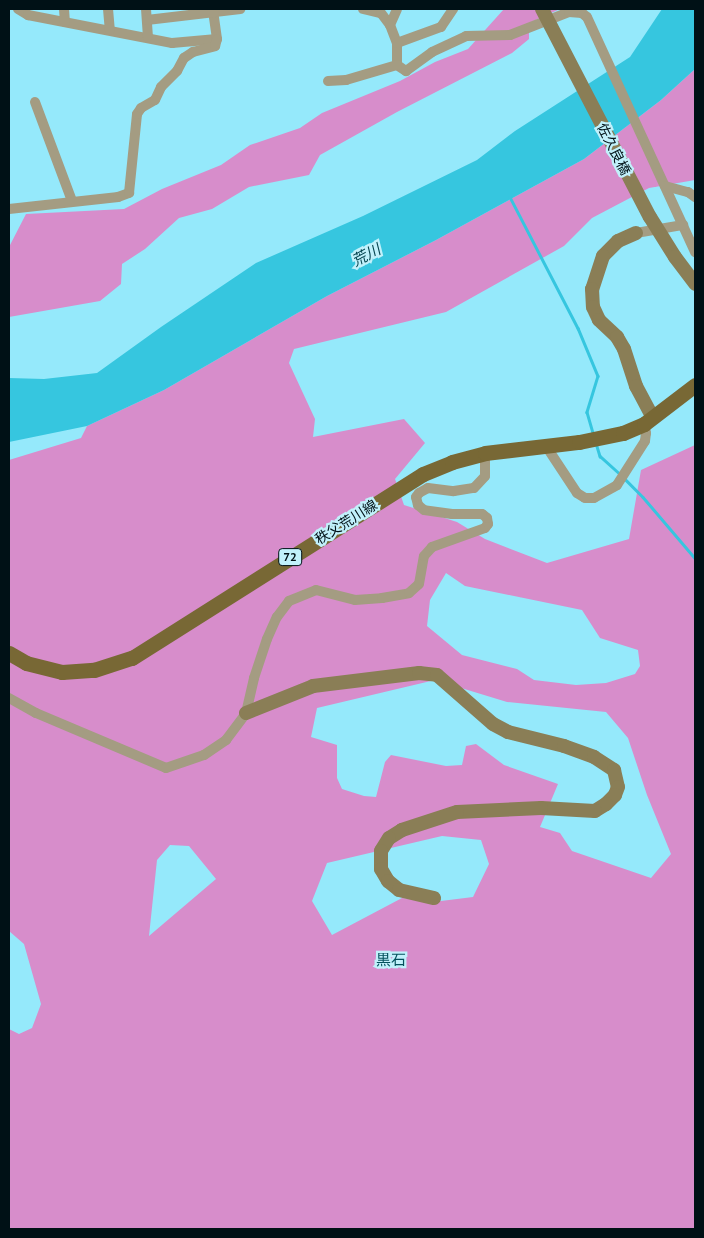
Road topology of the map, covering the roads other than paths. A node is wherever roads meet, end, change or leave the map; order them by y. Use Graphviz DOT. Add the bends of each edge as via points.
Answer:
graph roads {
  1 [pos="18,9"];
  2 [pos="64,9"];
  3 [pos="108,9"];
  4 [pos="146,9"];
  5 [pos="240,9"];
  6 [pos="363,9"];
  7 [pos="397,9"];
  8 [pos="453,9"];
  9 [pos="542,9"];
  10 [pos="214,10"];
  11 [pos="147,20"];
  12 [pos="65,22"];
  13 [pos="390,25"];
  14 [pos="110,30"];
  15 [pos="148,37"];
  16 [pos="216,39"];
  17 [pos="397,43"];
  18 [pos="397,65"];
  19 [pos="328,82"];
  20 [pos="35,102"];
  21 [pos="664,186"];
  22 [pos="695,196"];
  23 [pos="72,201"];
  24 [pos="9,209"];
  25 [pos="683,225"];
  26 [pos="636,233"];
  27 [pos="695,252"];
  28 [pos="695,284"];
  29 [pos="695,386"];
  30 [pos="648,421"];
  31 [pos="546,446"];
  32 [pos="485,454"];
  33 [pos="9,652"];
  34 [pos="9,698"];
  35 [pos="246,713"];
  36 [pos="434,898"];
  1 -- 12 [label="street" via="28,15"];
  2 -- 12 [label="street"];
  3 -- 14 [label="street"];
  4 -- 11 [label="street"];
  5 -- 10 [label="street"];
  6 -- 13 [label="street" via="381,13"];
  7 -- 13 [label="street"];
  8 -- 17 [label="street" via="441,27"];
  9 -- 28 [label="street, 佐久良橋" via="646,210"];
  10 -- 11 [label="street"];
  10 -- 16 [label="street"];
  11 -- 15 [label="street"];
  12 -- 14 [label="street"];
  13 -- 17 [label="street"];
  14 -- 15 [label="street"];
  15 -- 16 [label="street" via="172,43"];
  16 -- 23 [label="street" via="215,46 184,58 155,100 137,114 129,194"];
  17 -- 18 [label="street"];
  18 -- 19 [label="street"];
  18 -- 21 [label="street" via="406,71 432,52 466,36 510,35 569,12 582,13 587,17"];
  20 -- 23 [label="street"];
  21 -- 22 [label="street"];
  21 -- 25 [label="street"];
  23 -- 24 [label="street"];
  25 -- 26 [label="street"];
  25 -- 27 [label="street"];
  26 -- 30 [label="street" via="618,241 603,256 592,289 593,307 599,320 617,337 624,349"];
  29 -- 30 [label="main road, 秩父荒川線 / 72"];
  30 -- 31 [label="main road, 秩父荒川線 / 72" via="605,438"];
  30 -- 31 [label="street" via="645,441 617,485 594,498 585,498 577,493"];
  31 -- 32 [label="main road, 秩父荒川線 / 72"];
  32 -- 33 [label="main road, 秩父荒川線 / 72" via="452,462 408,483 132,658 94,670 62,672 26,663"];
  32 -- 35 [label="street" via="485,476 474,488 454,491 428,488 416,497 424,510 482,514 487,518 485,528 432,547 424,556 419,584 409,593 354,600 316,590 289,602 277,617 267,639"];
  34 -- 35 [label="street" via="36,714 166,768 204,755 226,740"];
  35 -- 36 [label="street" via="313,686 419,674 437,675 500,728 594,757 614,770 618,787 615,795 595,810 541,808 457,812 402,830 389,838 381,851 382,869 388,881 399,890"];
}
